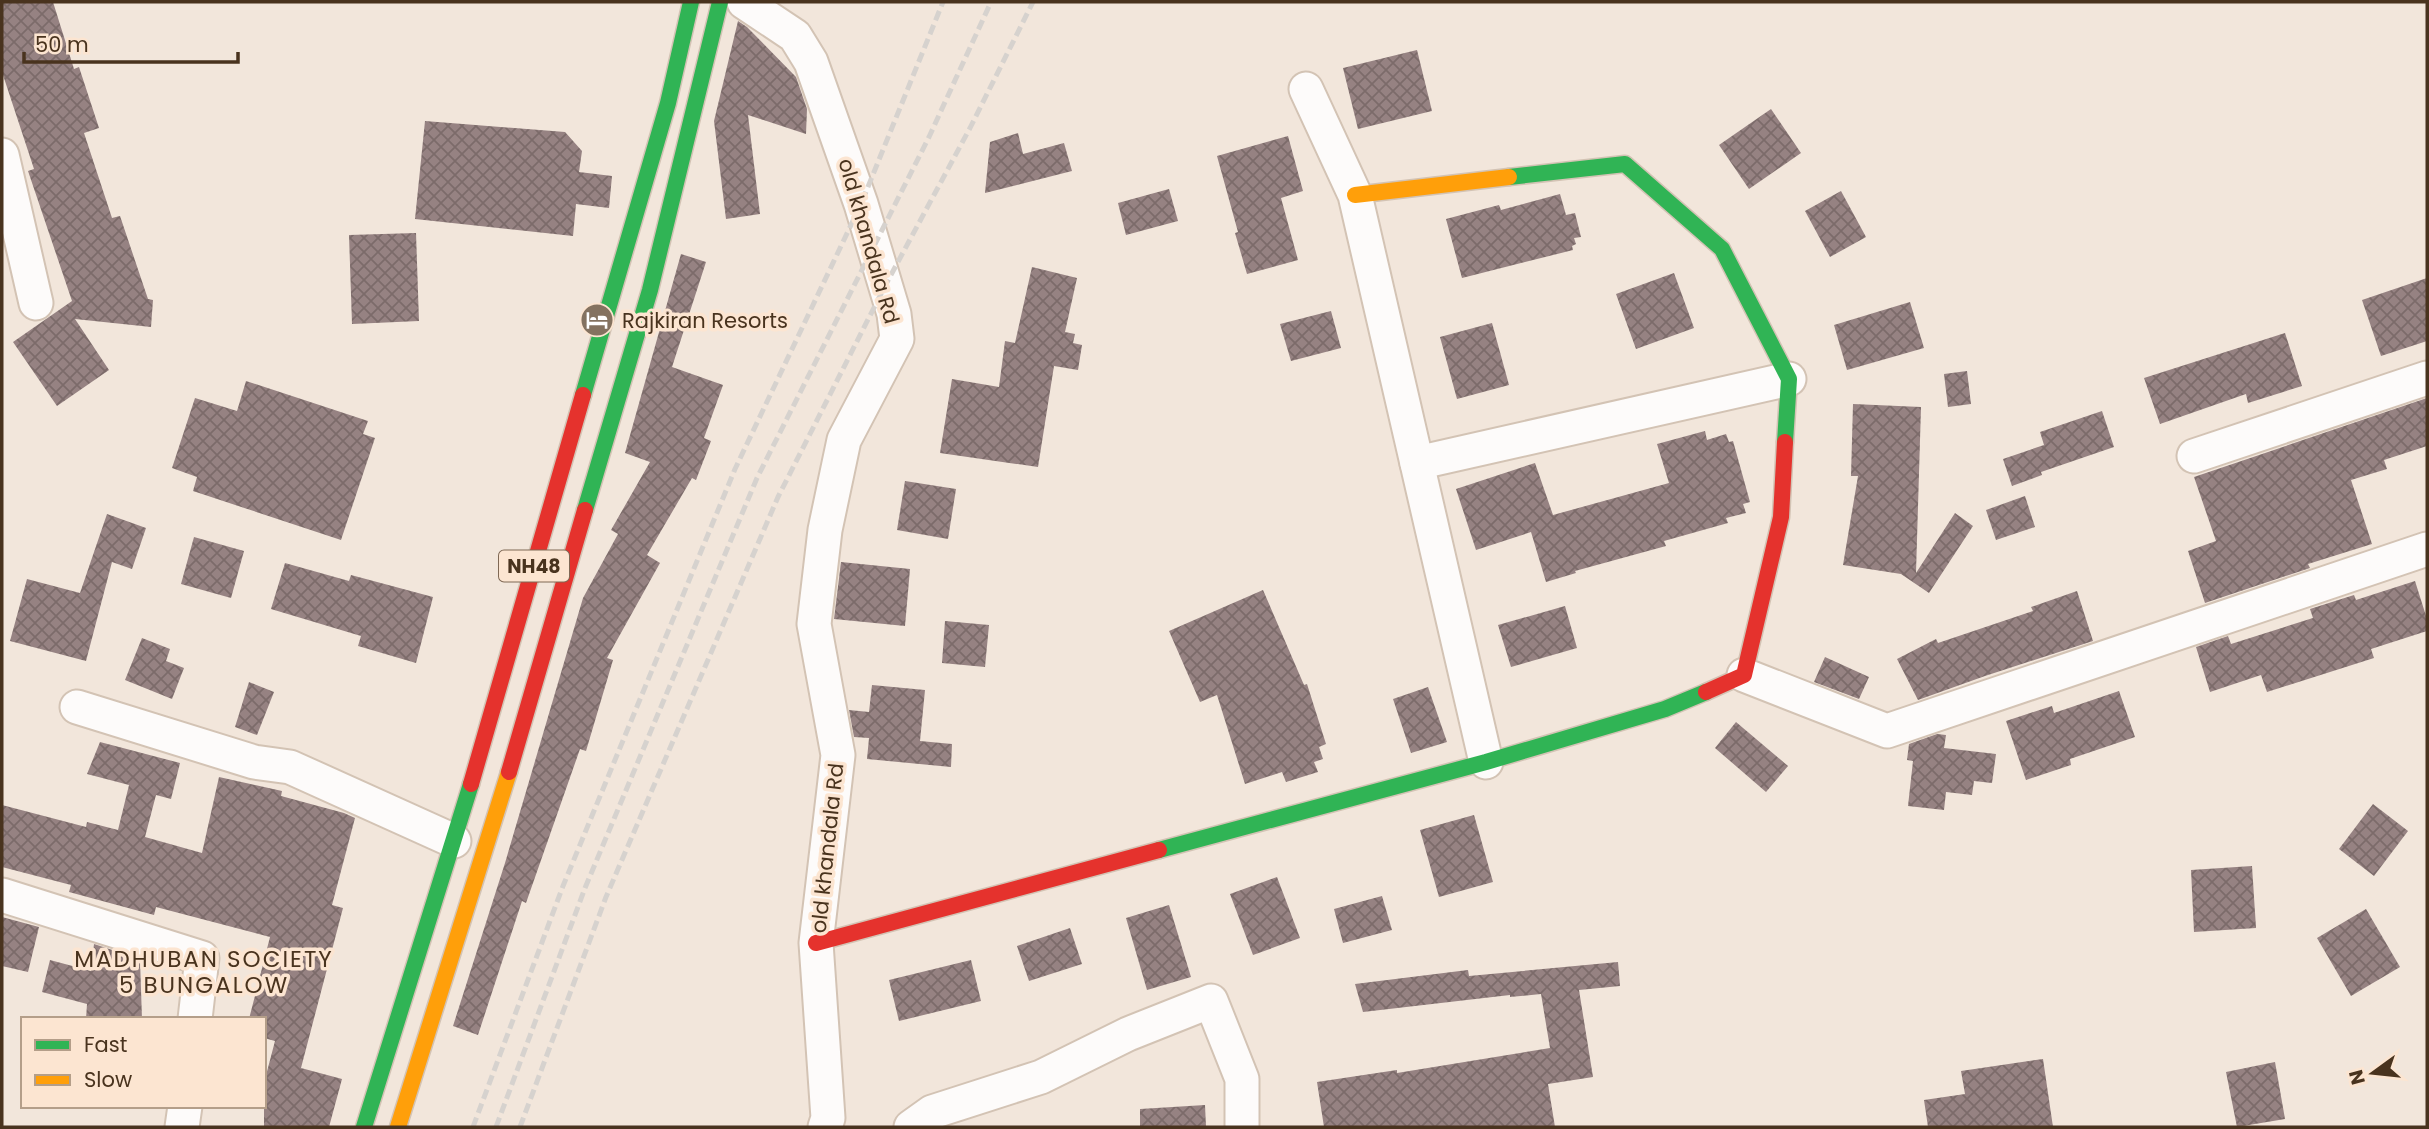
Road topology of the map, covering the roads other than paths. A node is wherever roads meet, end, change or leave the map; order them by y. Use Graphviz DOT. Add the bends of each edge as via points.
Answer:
graph roads {
  1 [pos="691,2"];
  2 [pos="720,2"];
  3 [pos="744,2"];
  4 [pos="1306,89"];
  5 [pos="2,155"];
  6 [pos="1355,195"];
  7 [pos="36,303"];
  8 [pos="2427,378"];
  9 [pos="1789,379"];
  10 [pos="2194,456"];
  11 [pos="1417,463"];
  12 [pos="2427,549"];
  13 [pos="1744,675"];
  14 [pos="77,707"];
  15 [pos="1486,762"];
  16 [pos="454,841"];
  17 [pos="2,895"];
  18 [pos="816,943"];
  19 [pos="195,1017"];
  20 [pos="185,1108"];
  21 [pos="182,1127"];
  22 [pos="364,1127"];
  23 [pos="398,1127"];
  24 [pos="825,1127"];
  25 [pos="911,1127"];
  26 [pos="1242,1127"];
  1 -- 16 [label="main road, NH48" via="668,103"];
  2 -- 23 [label="main road, NH48" via="650,290 484,858"];
  3 -- 18 [label="street, old khandala Rd" via="795,36 811,62 861,204 894,314 897,340 844,440 825,530 814,624 838,755"];
  4 -- 6 [label="street"];
  5 -- 7 [label="street"];
  6 -- 9 [label="main road" via="1625,164 1722,249"];
  6 -- 11 [label="street"];
  8 -- 10 [label="street"];
  9 -- 11 [label="street"];
  9 -- 13 [label="main road" via="1781,517"];
  11 -- 15 [label="street"];
  12 -- 13 [label="street" via="1887,731"];
  13 -- 15 [label="main road" via="1665,709"];
  14 -- 16 [label="street" via="254,762 290,767"];
  15 -- 18 [label="main road"];
  16 -- 22 [label="main road, NH48"];
  17 -- 19 [label="street" via="202,958"];
  18 -- 24 [label="street, old khandala Rd"];
  20 -- 21 [label="street"];
  25 -- 26 [label="street" via="932,1112 1041,1077 1128,1034 1211,1001 1242,1079"];
}
